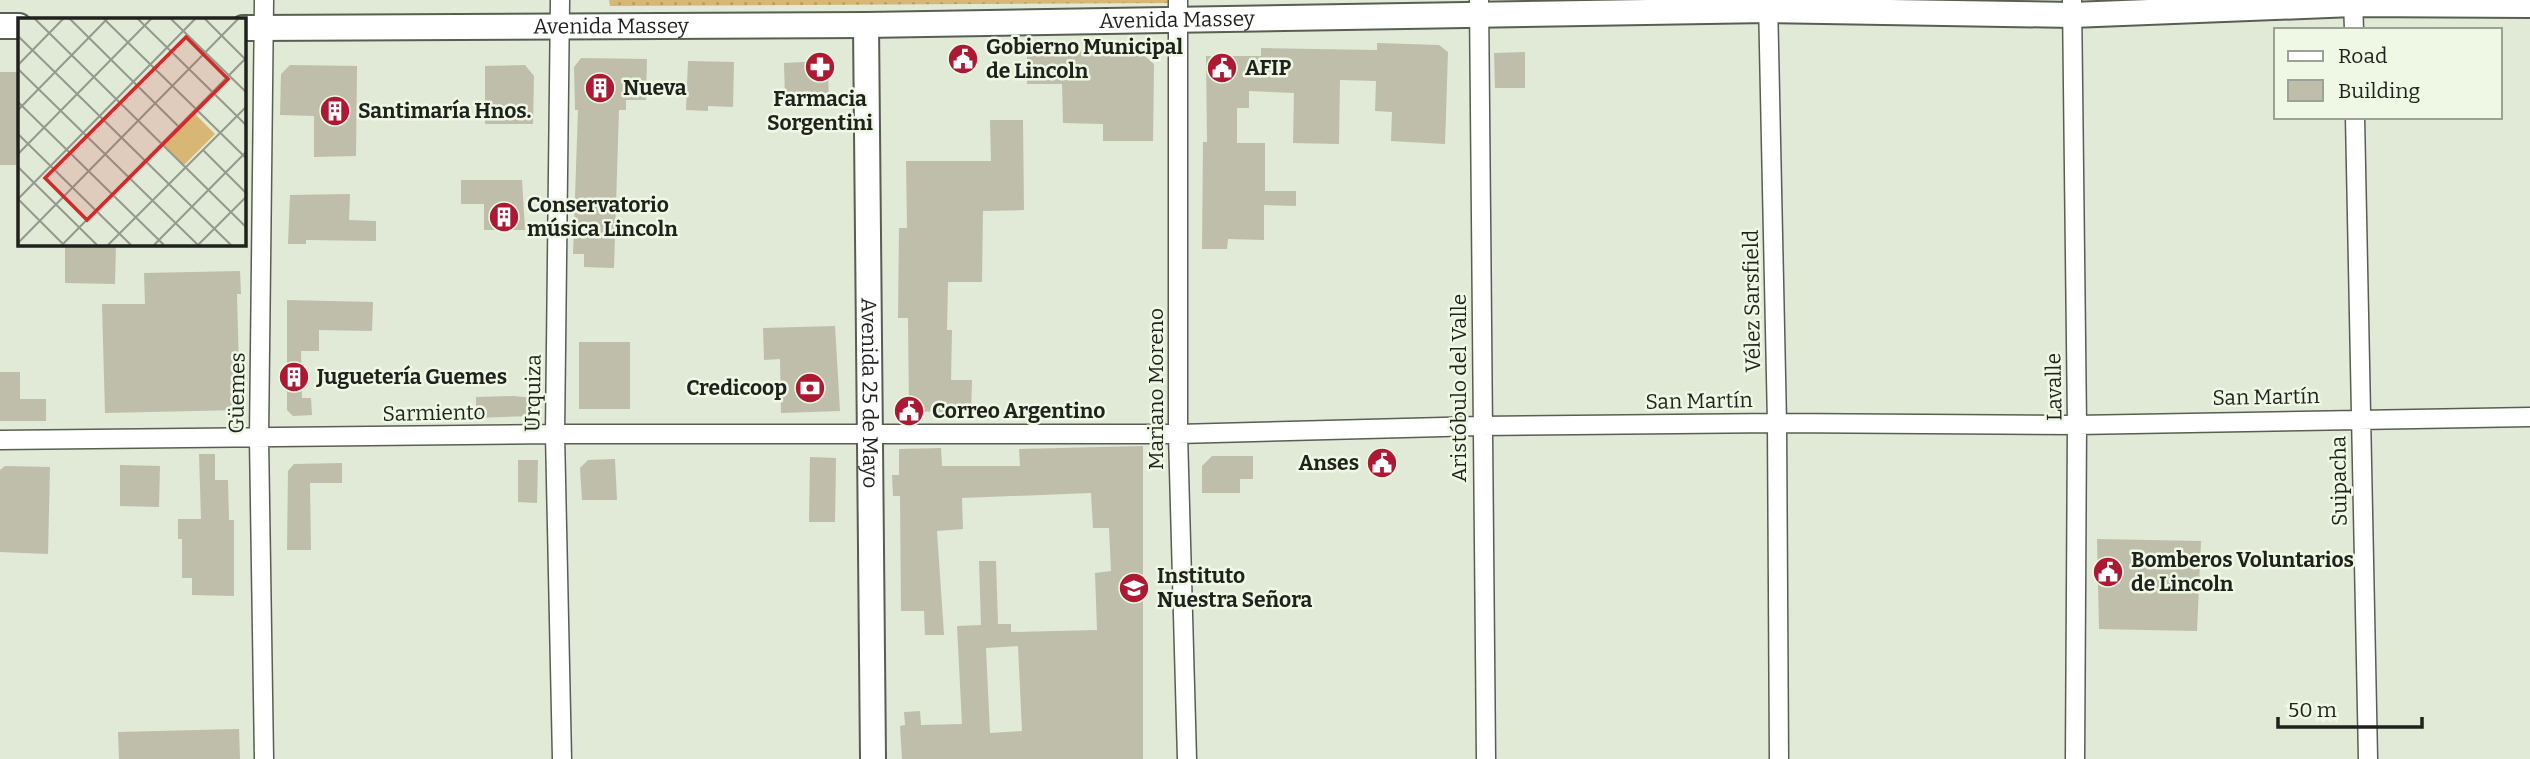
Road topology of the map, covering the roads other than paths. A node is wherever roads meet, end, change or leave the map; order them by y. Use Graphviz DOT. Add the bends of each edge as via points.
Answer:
graph roads {
  1 [pos="264,0"];
  2 [pos="560,0"];
  3 [pos="2353,2"];
  4 [pos="1768,5"];
  5 [pos="2530,5"];
  6 [pos="2072,7"];
  7 [pos="1480,8"];
  8 [pos="1178,10"];
  9 [pos="866,24"];
  10 [pos="0,26"];
  11 [pos="18,26"];
  12 [pos="561,27"];
  13 [pos="254,28"];
  14 [pos="2354,28"];
  15 [pos="2355,119"];
  16 [pos="2530,417"];
  17 [pos="2360,418"];
  18 [pos="1777,423"];
  19 [pos="2077,425"];
  20 [pos="1481,426"];
  21 [pos="555,434"];
  22 [pos="1178,434"];
  23 [pos="869,436"];
  24 [pos="260,438"];
  25 [pos="0,440"];
  26 [pos="264,759"];
  27 [pos="562,759"];
  28 [pos="873,759"];
  29 [pos="1187,759"];
  30 [pos="1486,759"];
  31 [pos="1779,759"];
  32 [pos="2075,759"];
  33 [pos="2368,759"];
  1 -- 13 [label="street, Güemes"];
  2 -- 12 [label="street, Urquiza"];
  3 -- 5 [label="main road, Avenida Massey"];
  3 -- 6 [label="main road, Avenida Massey"];
  3 -- 14 [label="street"];
  4 -- 6 [label="main road, Avenida Massey"];
  4 -- 7 [label="main road, Avenida Massey"];
  4 -- 18 [label="street, Vélez Sarsfield"];
  6 -- 19 [label="street, Lavalle"];
  7 -- 8 [label="main road, Avenida Massey"];
  7 -- 20 [label="street, Aristóbulo del Valle"];
  8 -- 9 [label="main road, Avenida Massey"];
  8 -- 22 [label="street, Mariano Moreno"];
  9 -- 12 [label="main road, Avenida Massey"];
  9 -- 23 [label="main road, Avenida 25 de Mayo"];
  10 -- 11 [label="main road"];
  12 -- 13 [label="main road, Avenida Massey"];
  12 -- 21 [label="street, Urquiza"];
  13 -- 24 [label="street, Güemes"];
  15 -- 17 [label="street, Suipacha"];
  16 -- 17 [label="street, San Martín"];
  17 -- 19 [label="street, San Martín"];
  17 -- 33 [label="street, Suipacha"];
  18 -- 19 [label="street, San Martín"];
  18 -- 20 [label="street, San Martín"];
  18 -- 31 [label="street, Vélez Sarsfield"];
  19 -- 32 [label="street, Lavalle"];
  20 -- 22 [label="street, San Martín"];
  20 -- 30 [label="street, Aristóbulo del Valle"];
  21 -- 23 [label="street, Sarmiento"];
  21 -- 24 [label="street, Sarmiento"];
  21 -- 27 [label="street, Urquiza"];
  22 -- 23 [label="street, San Martín"];
  22 -- 29 [label="street, Mariano Moreno"];
  23 -- 28 [label="main road, Avenida 25 de Mayo"];
  24 -- 25 [label="street, Sarmiento"];
  24 -- 26 [label="street, Güemes"];
}
